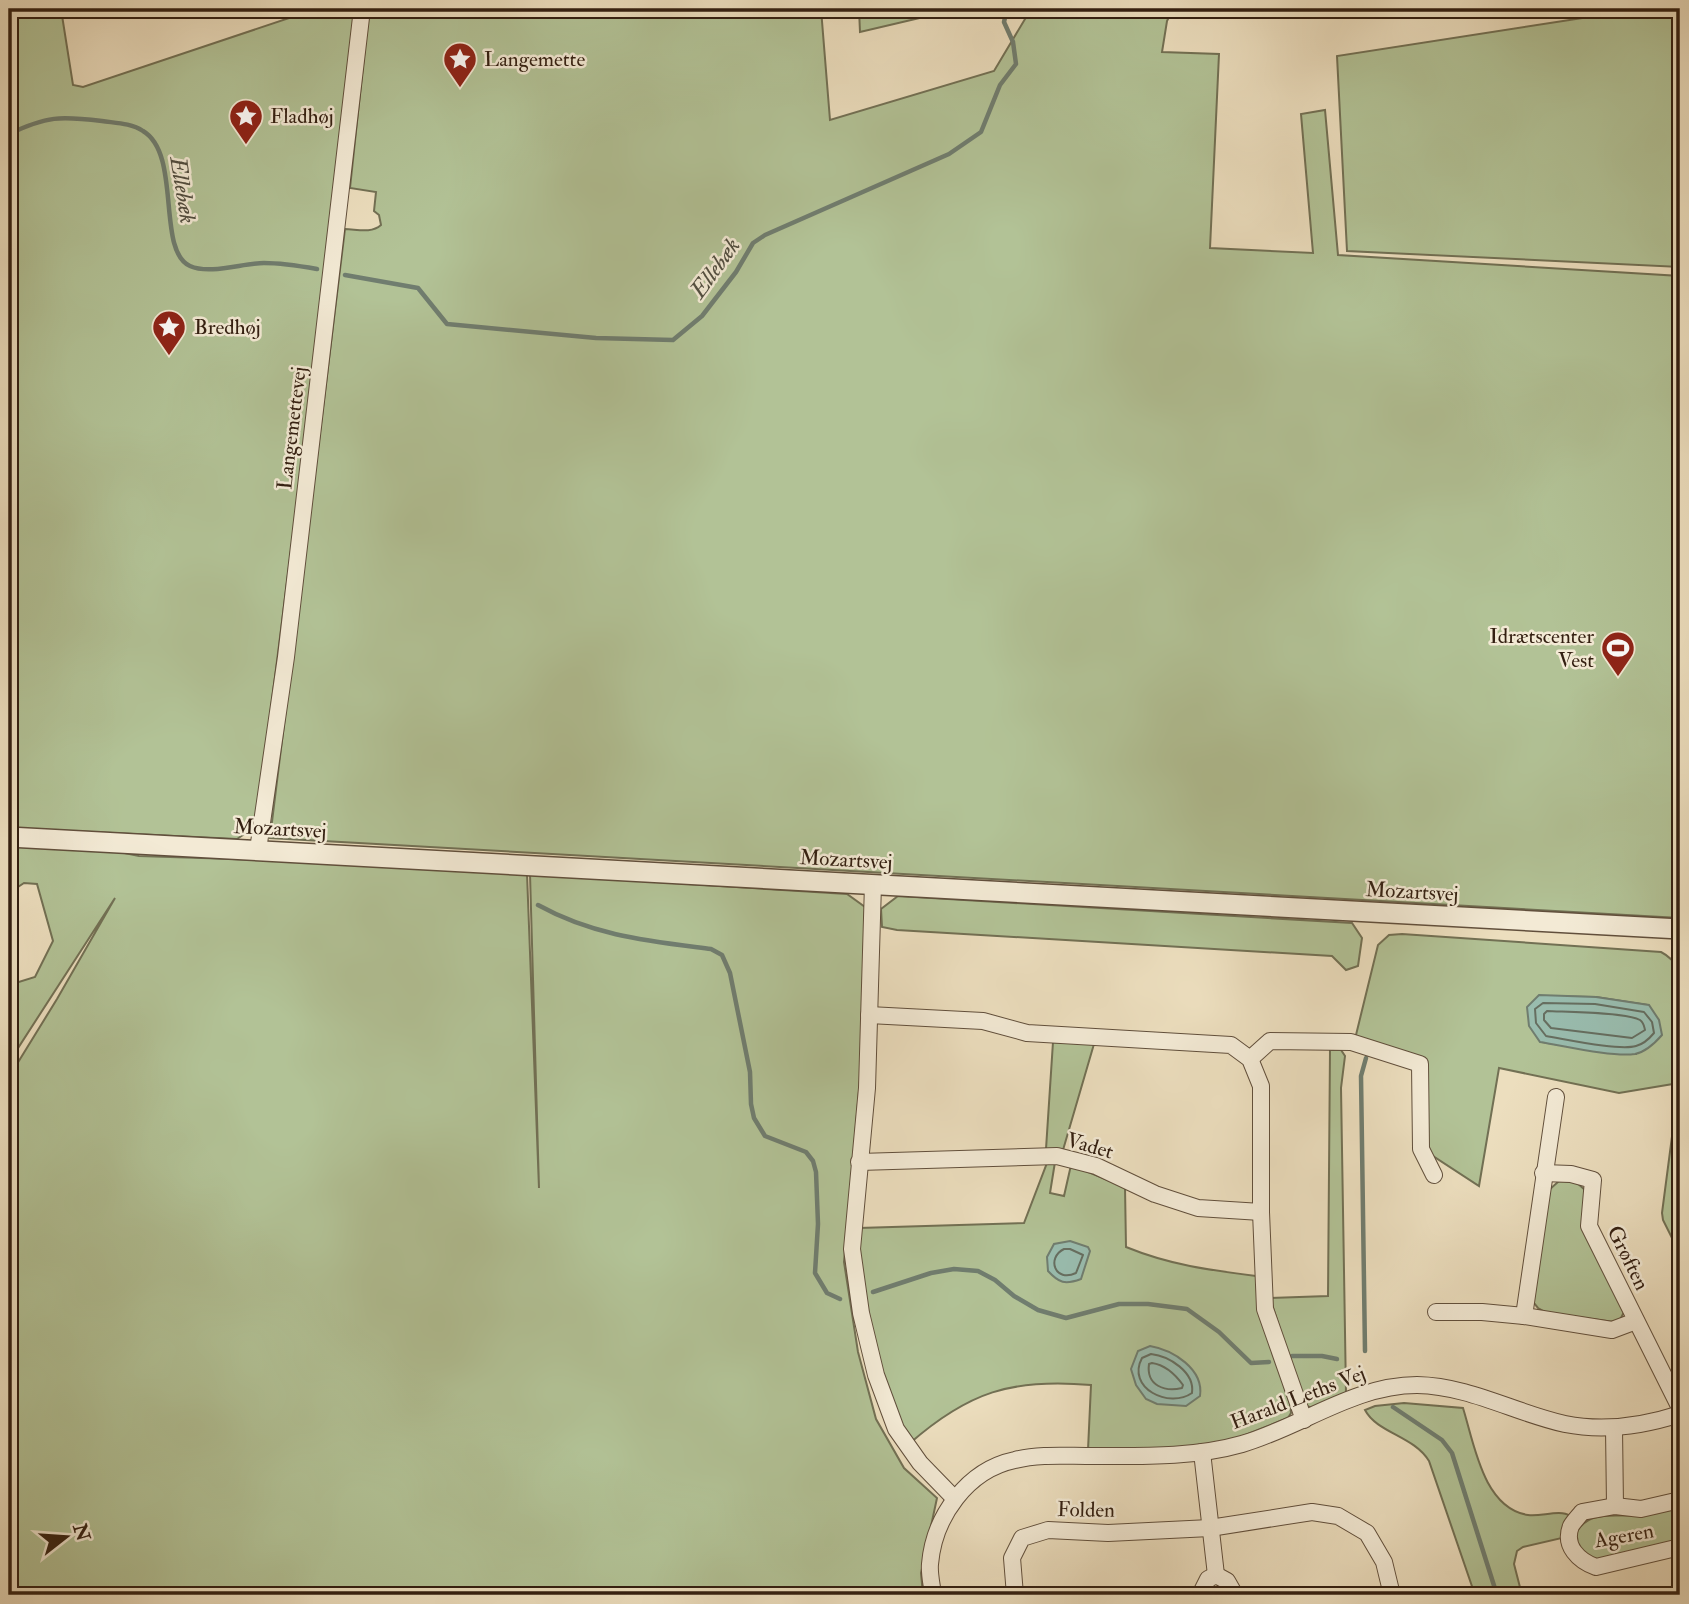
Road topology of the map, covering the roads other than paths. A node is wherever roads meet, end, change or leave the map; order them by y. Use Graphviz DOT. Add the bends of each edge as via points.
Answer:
graph roads {
  1 [pos="362,9"];
  2 [pos="9,837"];
  3 [pos="258,850"];
  4 [pos="873,884"];
  5 [pos="1680,929"];
  6 [pos="869,1016"];
  7 [pos="1250,1059"];
  8 [pos="1556,1097"];
  9 [pos="859,1162"];
  10 [pos="1543,1173"];
  11 [pos="1434,1175"];
  12 [pos="1261,1212"];
  13 [pos="1436,1312"];
  14 [pos="1524,1316"];
  15 [pos="1636,1321"];
  16 [pos="1680,1408"];
  17 [pos="1680,1414"];
  18 [pos="1304,1420"];
  19 [pos="1614,1428"];
  20 [pos="1202,1452"];
  21 [pos="954,1498"];
  22 [pos="1680,1500"];
  23 [pos="1615,1506"];
  24 [pos="1210,1528"];
  25 [pos="1680,1547"];
  26 [pos="1216,1575"];
  27 [pos="933,1595"];
  28 [pos="1015,1595"];
  29 [pos="1200,1595"];
  30 [pos="1235,1595"];
  31 [pos="1392,1595"];
  1 -- 3 [label="street, Langemettevej" via="286,657"];
  2 -- 3 [label="street, Mozartsvej"];
  3 -- 4 [label="street, Mozartsvej"];
  4 -- 5 [label="street, Mozartsvej"];
  4 -- 6 [label="street"];
  6 -- 7 [label="street" via="983,1021 1027,1033 1231,1045"];
  6 -- 9 [label="street"];
  7 -- 11 [label="street" via="1270,1041 1351,1042 1420,1064 1421,1149"];
  7 -- 12 [label="street" via="1261,1087"];
  8 -- 10 [label="street"];
  9 -- 12 [label="street, Vadet" via="1057,1156 1096,1166 1198,1208"];
  9 -- 21 [label="street" via="852,1249 876,1375 896,1429"];
  10 -- 14 [label="street"];
  10 -- 15 [label="street, Grøften" via="1593,1180 1589,1226"];
  12 -- 18 [label="street" via="1265,1309"];
  13 -- 14 [label="street, Grøften"];
  14 -- 15 [label="street, Grøften" via="1612,1329"];
  15 -- 16 [label="street, Grøften"];
  17 -- 19 [label="street, Harald Leths Vej"];
  18 -- 19 [label="street, Harald Leths Vej" via="1366,1392 1430,1386 1458,1389 1566,1424"];
  18 -- 20 [label="street, Harald Leths Vej" via="1242,1444"];
  19 -- 23 [label="street, Ageren"];
  20 -- 21 [label="street, Harald Leths Vej" via="1012,1460 981,1475"];
  20 -- 24 [label="street"];
  21 -- 27 [label="street, Harald Leths Vej" via="937,1527 930,1565"];
  22 -- 23 [label="street, Ageren" via="1642,1509"];
  23 -- 25 [label="street, Ageren" via="1582,1511 1570,1528 1570,1548 1582,1562 1596,1567"];
  24 -- 26 [label="street"];
  24 -- 28 [label="street, Folden" via="1108,1533 1048,1530 1022,1538 1012,1558"];
  24 -- 31 [label="street, Folden" via="1312,1512 1338,1516 1367,1533 1384,1562"];
  26 -- 29 [label="street" via="1208,1579"];
  26 -- 30 [label="street" via="1227,1581"];
}
